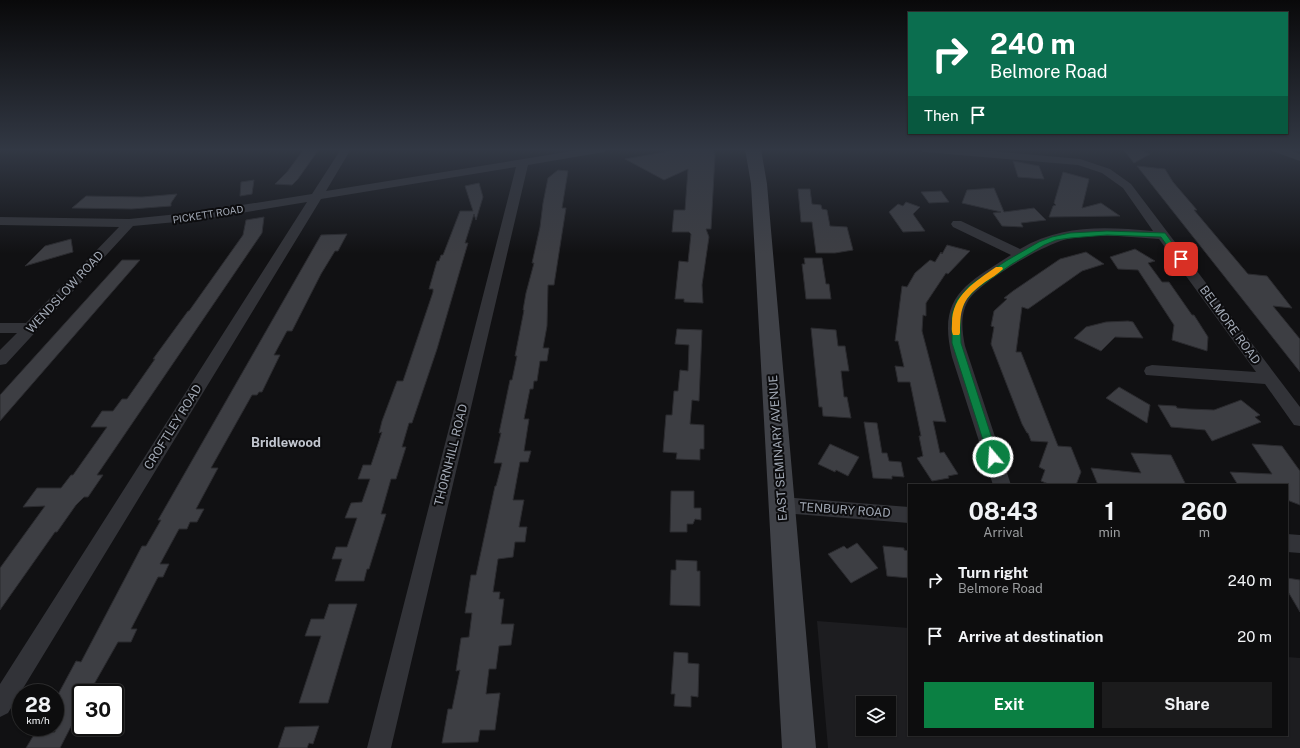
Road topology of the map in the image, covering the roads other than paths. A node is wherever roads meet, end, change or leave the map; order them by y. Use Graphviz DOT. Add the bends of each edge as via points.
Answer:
graph roads {
  1 [pos="324,184"];
  2 [pos="390,184"];
  3 [pos="518,184"];
  4 [pos="759,184"];
  5 [pos="1125,184"];
  6 [pos="316,196"];
  7 [pos="0,221"];
  8 [pos="129,223"];
  9 [pos="957,224"];
  10 [pos="1163,235"];
  11 [pos="1020,255"];
  12 [pos="0,328"];
  13 [pos="30,328"];
  14 [pos="0,360"];
  15 [pos="1152,371"];
  16 [pos="1269,379"];
  17 [pos="1300,420"];
  18 [pos="1002,484"];
  19 [pos="782,505"];
  20 [pos="908,515"];
  21 [pos="1288,543"];
  22 [pos="1300,544"];
  23 [pos="0,705"];
  24 [pos="379,748"];
  25 [pos="799,748"];
  1 -- 6 [label="street, CROFTLEY ROAD"];
  2 -- 6 [label="street, PICKETT ROAD"];
  3 -- 24 [label="street, THORNHILL ROAD"];
  4 -- 19 [label="street, EAST SEMINARY AVENUE"];
  5 -- 10 [label="street, BELMORE ROAD"];
  6 -- 8 [label="street, PICKETT ROAD" via="198,216"];
  6 -- 23 [label="street, CROFTLEY ROAD"];
  7 -- 8 [label="street, PICKETT ROAD"];
  8 -- 13 [label="street, WENDSLOW ROAD"];
  9 -- 11 [label="street"];
  10 -- 11 [label="street" via="1070,235 1054,238"];
  10 -- 16 [label="street, BELMORE ROAD"];
  11 -- 18 [label="street" via="973,287 961,300 956,314 956,343"];
  12 -- 13 [label="street"];
  13 -- 14 [label="street, WENDSLOW ROAD"];
  15 -- 16 [label="street"];
  16 -- 17 [label="street, BELMORE ROAD"];
  19 -- 20 [label="street, TENBURY ROAD"];
  19 -- 25 [label="street, EAST SEMINARY AVENUE"];
  21 -- 22 [label="street"];
}
